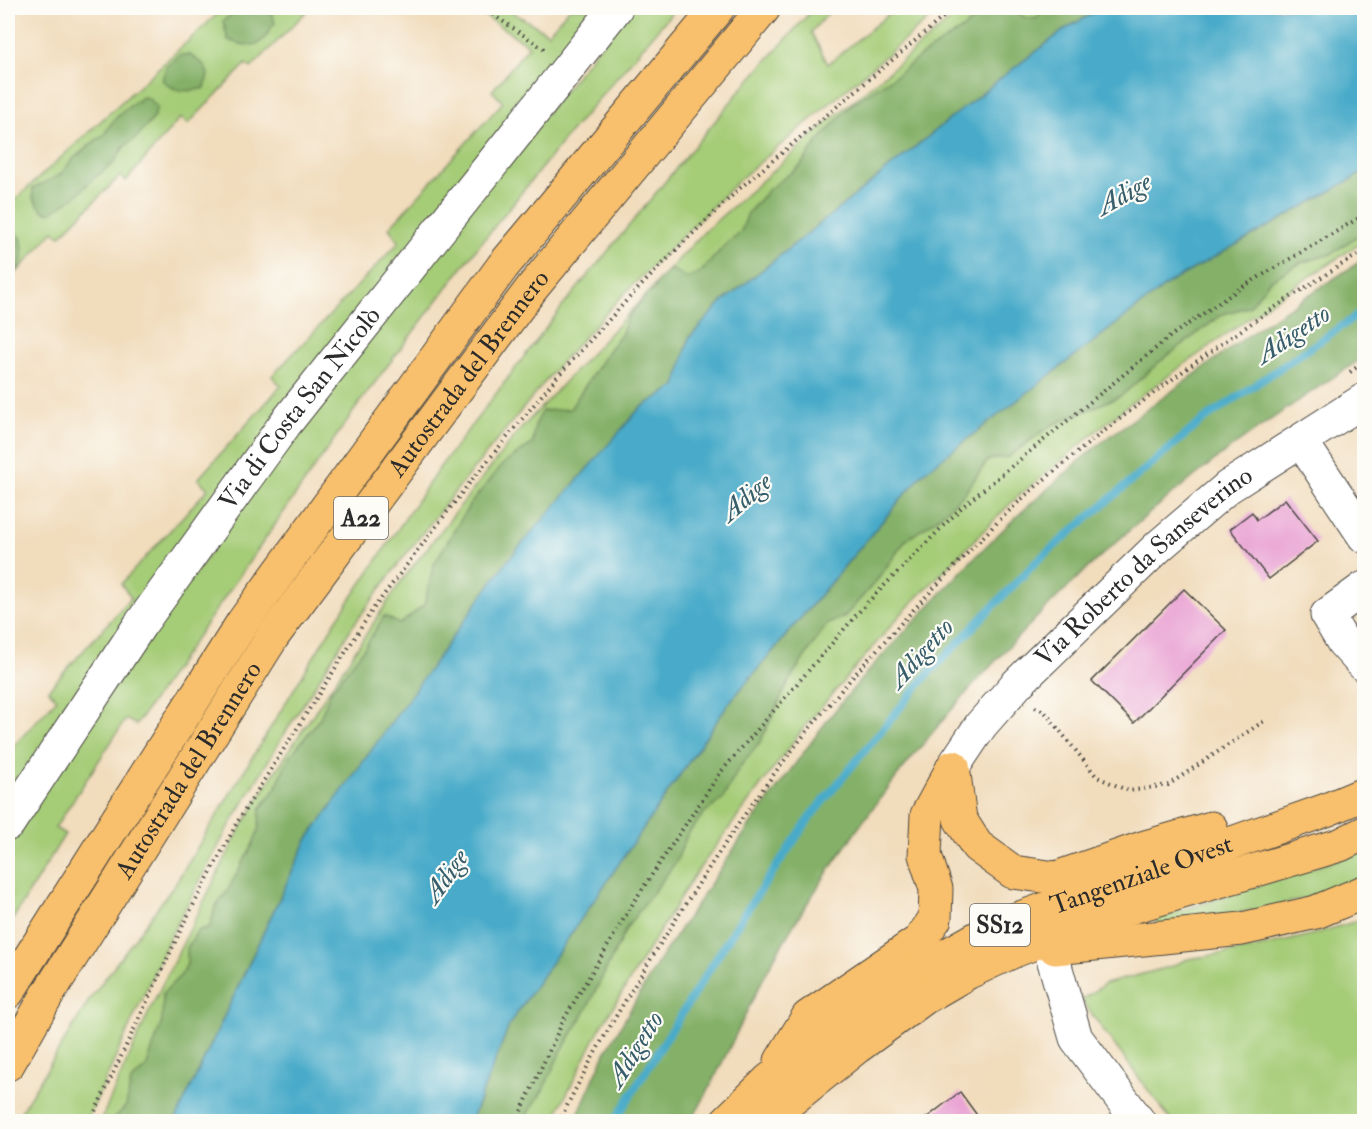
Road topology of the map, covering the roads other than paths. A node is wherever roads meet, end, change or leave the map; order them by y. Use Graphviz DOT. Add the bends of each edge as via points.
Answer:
graph roads {
  1 [pos="616,8"];
  2 [pos="718,8"];
  3 [pos="764,8"];
  4 [pos="1365,400"];
  5 [pos="1301,441"];
  6 [pos="1365,536"];
  7 [pos="1365,588"];
  8 [pos="1365,665"];
  9 [pos="953,767"];
  10 [pos="1365,794"];
  11 [pos="8,824"];
  12 [pos="1263,832"];
  13 [pos="1365,833"];
  14 [pos="1365,892"];
  15 [pos="1050,948"];
  16 [pos="1014,951"];
  17 [pos="8,992"];
  18 [pos="8,1064"];
  19 [pos="768,1081"];
  20 [pos="726,1122"];
  21 [pos="764,1122"];
  22 [pos="1139,1122"];
  1 -- 11 [label="street, Via di Costa San Nicolò" via="285,424 140,625"];
  2 -- 17 [label="highway, Autostrada del Brennero / A22" via="503,266 243,622"];
  3 -- 18 [label="highway, Autostrada del Brennero / A22" via="532,288 273,636"];
  4 -- 5 [label="street, Via Roberto da Sanseverino"];
  5 -- 6 [label="street"];
  5 -- 9 [label="street, Via Roberto da Sanseverino" via="1228,487 1159,546 1008,693"];
  7 -- 8 [label="street" via="1327,615 1343,642"];
  9 -- 12 [label="highway" via="960,819 977,846 1013,872 1056,878 1214,827"];
  9 -- 19 [label="highway" via="927,815 925,855 936,889 934,919 919,940 808,1017"];
  10 -- 12 [label="highway, Tangenziale Ovest / SS12"];
  12 -- 19 [label="highway, Tangenziale Ovest / SS12" via="1000,925 906,978"];
  13 -- 16 [label="highway, Tangenziale Ovest / SS12" via="1340,845 1112,913"];
  14 -- 15 [label="highway" via="1316,912 1242,929"];
  15 -- 16 [label="highway"];
  15 -- 22 [label="street" via="1076,1038"];
  16 -- 21 [label="highway, Tangenziale Ovest / SS12" via="924,998"];
  19 -- 20 [label="highway, Tangenziale Ovest / SS12"];
}
